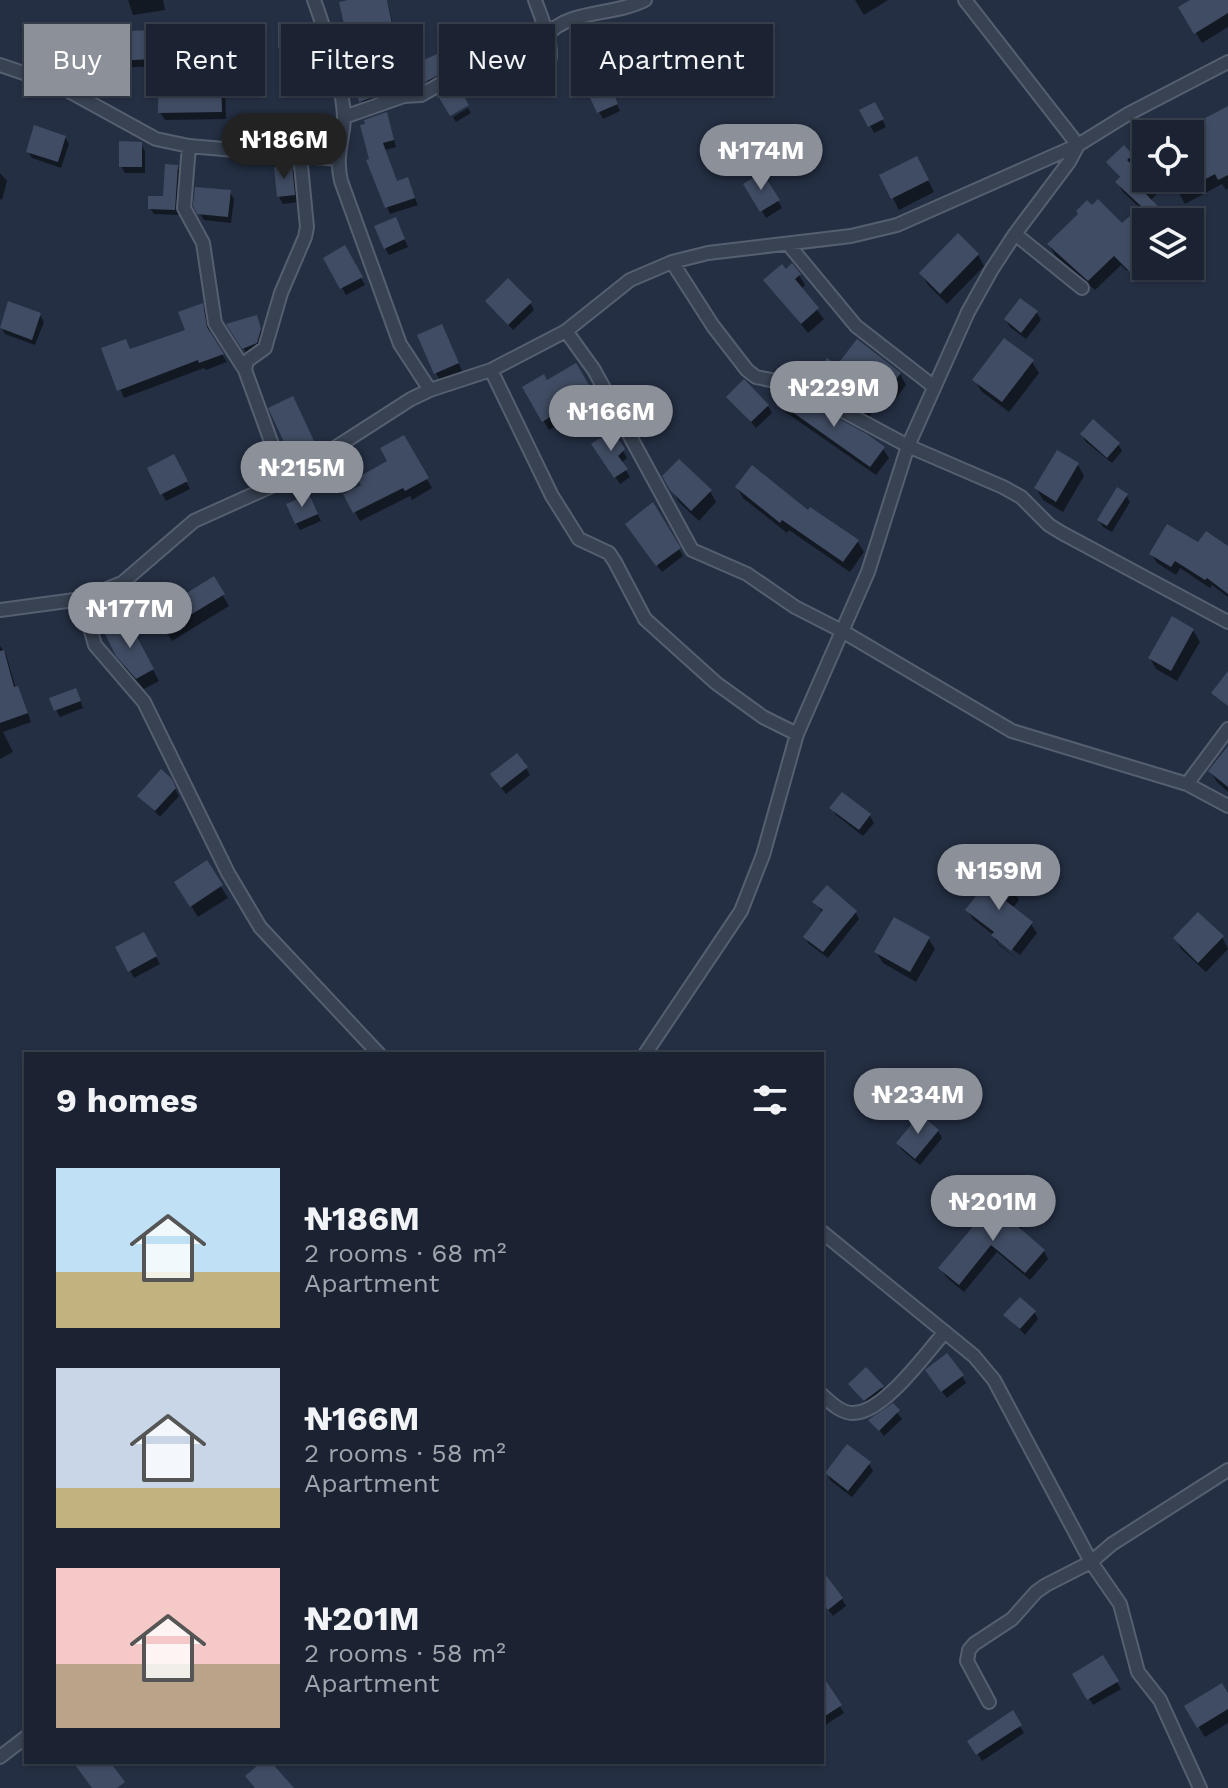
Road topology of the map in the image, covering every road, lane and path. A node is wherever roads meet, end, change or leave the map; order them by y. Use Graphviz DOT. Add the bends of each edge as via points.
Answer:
graph roads {
  1 [pos="314,0"];
  2 [pos="535,0"];
  3 [pos="645,0"];
  4 [pos="965,0"];
  5 [pos="543,24"];
  6 [pos="555,26"];
  7 [pos="1228,62"];
  8 [pos="0,65"];
  9 [pos="439,87"];
  10 [pos="344,117"];
  11 [pos="1078,145"];
  12 [pos="189,146"];
  13 [pos="300,155"];
  14 [pos="337,159"];
  15 [pos="1015,234"];
  16 [pos="788,244"];
  17 [pos="672,262"];
  18 [pos="1082,288"];
  19 [pos="566,331"];
  20 [pos="245,370"];
  21 [pos="491,370"];
  22 [pos="933,386"];
  23 [pos="430,390"];
  24 [pos="908,446"];
  25 [pos="285,480"];
  26 [pos="82,599"];
  27 [pos="0,610"];
  28 [pos="1228,622"];
  29 [pos="842,631"];
  30 [pos="1228,729"];
  31 [pos="797,734"];
  32 [pos="1187,784"];
  33 [pos="1228,806"];
  34 [pos="377,1052"];
  35 [pos="646,1052"];
  36 [pos="824,1234"];
  37 [pos="945,1332"];
  38 [pos="824,1397"];
  39 [pos="1228,1470"];
  40 [pos="1091,1562"];
  41 [pos="989,1702"];
  42 [pos="24,1739"];
  43 [pos="0,1757"];
  44 [pos="1200,1788"];
  1 -- 10 [label="street"];
  2 -- 5 [label="street"];
  3 -- 6 [label="street"];
  4 -- 11 [label="street"];
  7 -- 11 [label="street"];
  8 -- 12 [label="street" via="56,84 156,139"];
  9 -- 10 [label="street"];
  10 -- 14 [label="street"];
  11 -- 15 [label="street"];
  11 -- 16 [label="street" via="897,225"];
  12 -- 13 [label="street"];
  12 -- 20 [label="street" via="186,214 203,243 215,323"];
  13 -- 14 [label="street"];
  13 -- 20 [label="street" via="305,237 265,348 247,361"];
  14 -- 23 [label="street" via="400,344"];
  15 -- 18 [label="street"];
  15 -- 22 [label="street" via="968,312"];
  16 -- 17 [label="street"];
  16 -- 22 [label="street" via="856,326"];
  17 -- 19 [label="street" via="630,280"];
  17 -- 24 [label="street" via="747,370 802,389"];
  19 -- 21 [label="street"];
  19 -- 29 [label="street" via="594,370 692,550 747,574"];
  20 -- 25 [label="street"];
  21 -- 23 [label="street"];
  21 -- 31 [label="street" via="552,496 579,539 609,553 645,619 716,683"];
  22 -- 24 [label="street"];
  23 -- 25 [label="street"];
  24 -- 28 [label="street" via="1003,487 1062,533"];
  24 -- 29 [label="street" via="879,540"];
  25 -- 26 [label="street" via="194,521 122,583"];
  26 -- 27 [label="street"];
  26 -- 34 [label="street" via="95,645 144,702 260,927"];
  29 -- 31 [label="street"];
  29 -- 32 [label="street" via="1012,731"];
  30 -- 32 [label="street"];
  31 -- 35 [label="street" via="763,855 741,911"];
  32 -- 33 [label="street"];
  36 -- 37 [label="street"];
  37 -- 38 [label="street" via="870,1410 851,1414"];
  37 -- 40 [label="street" via="994,1380"];
  39 -- 40 [label="street"];
  40 -- 41 [label="street" via="1036,1592 1012,1619 969,1650 967,1661"];
  40 -- 44 [label="street" via="1120,1604 1138,1672 1160,1700"];
  42 -- 43 [label="street"];
}
